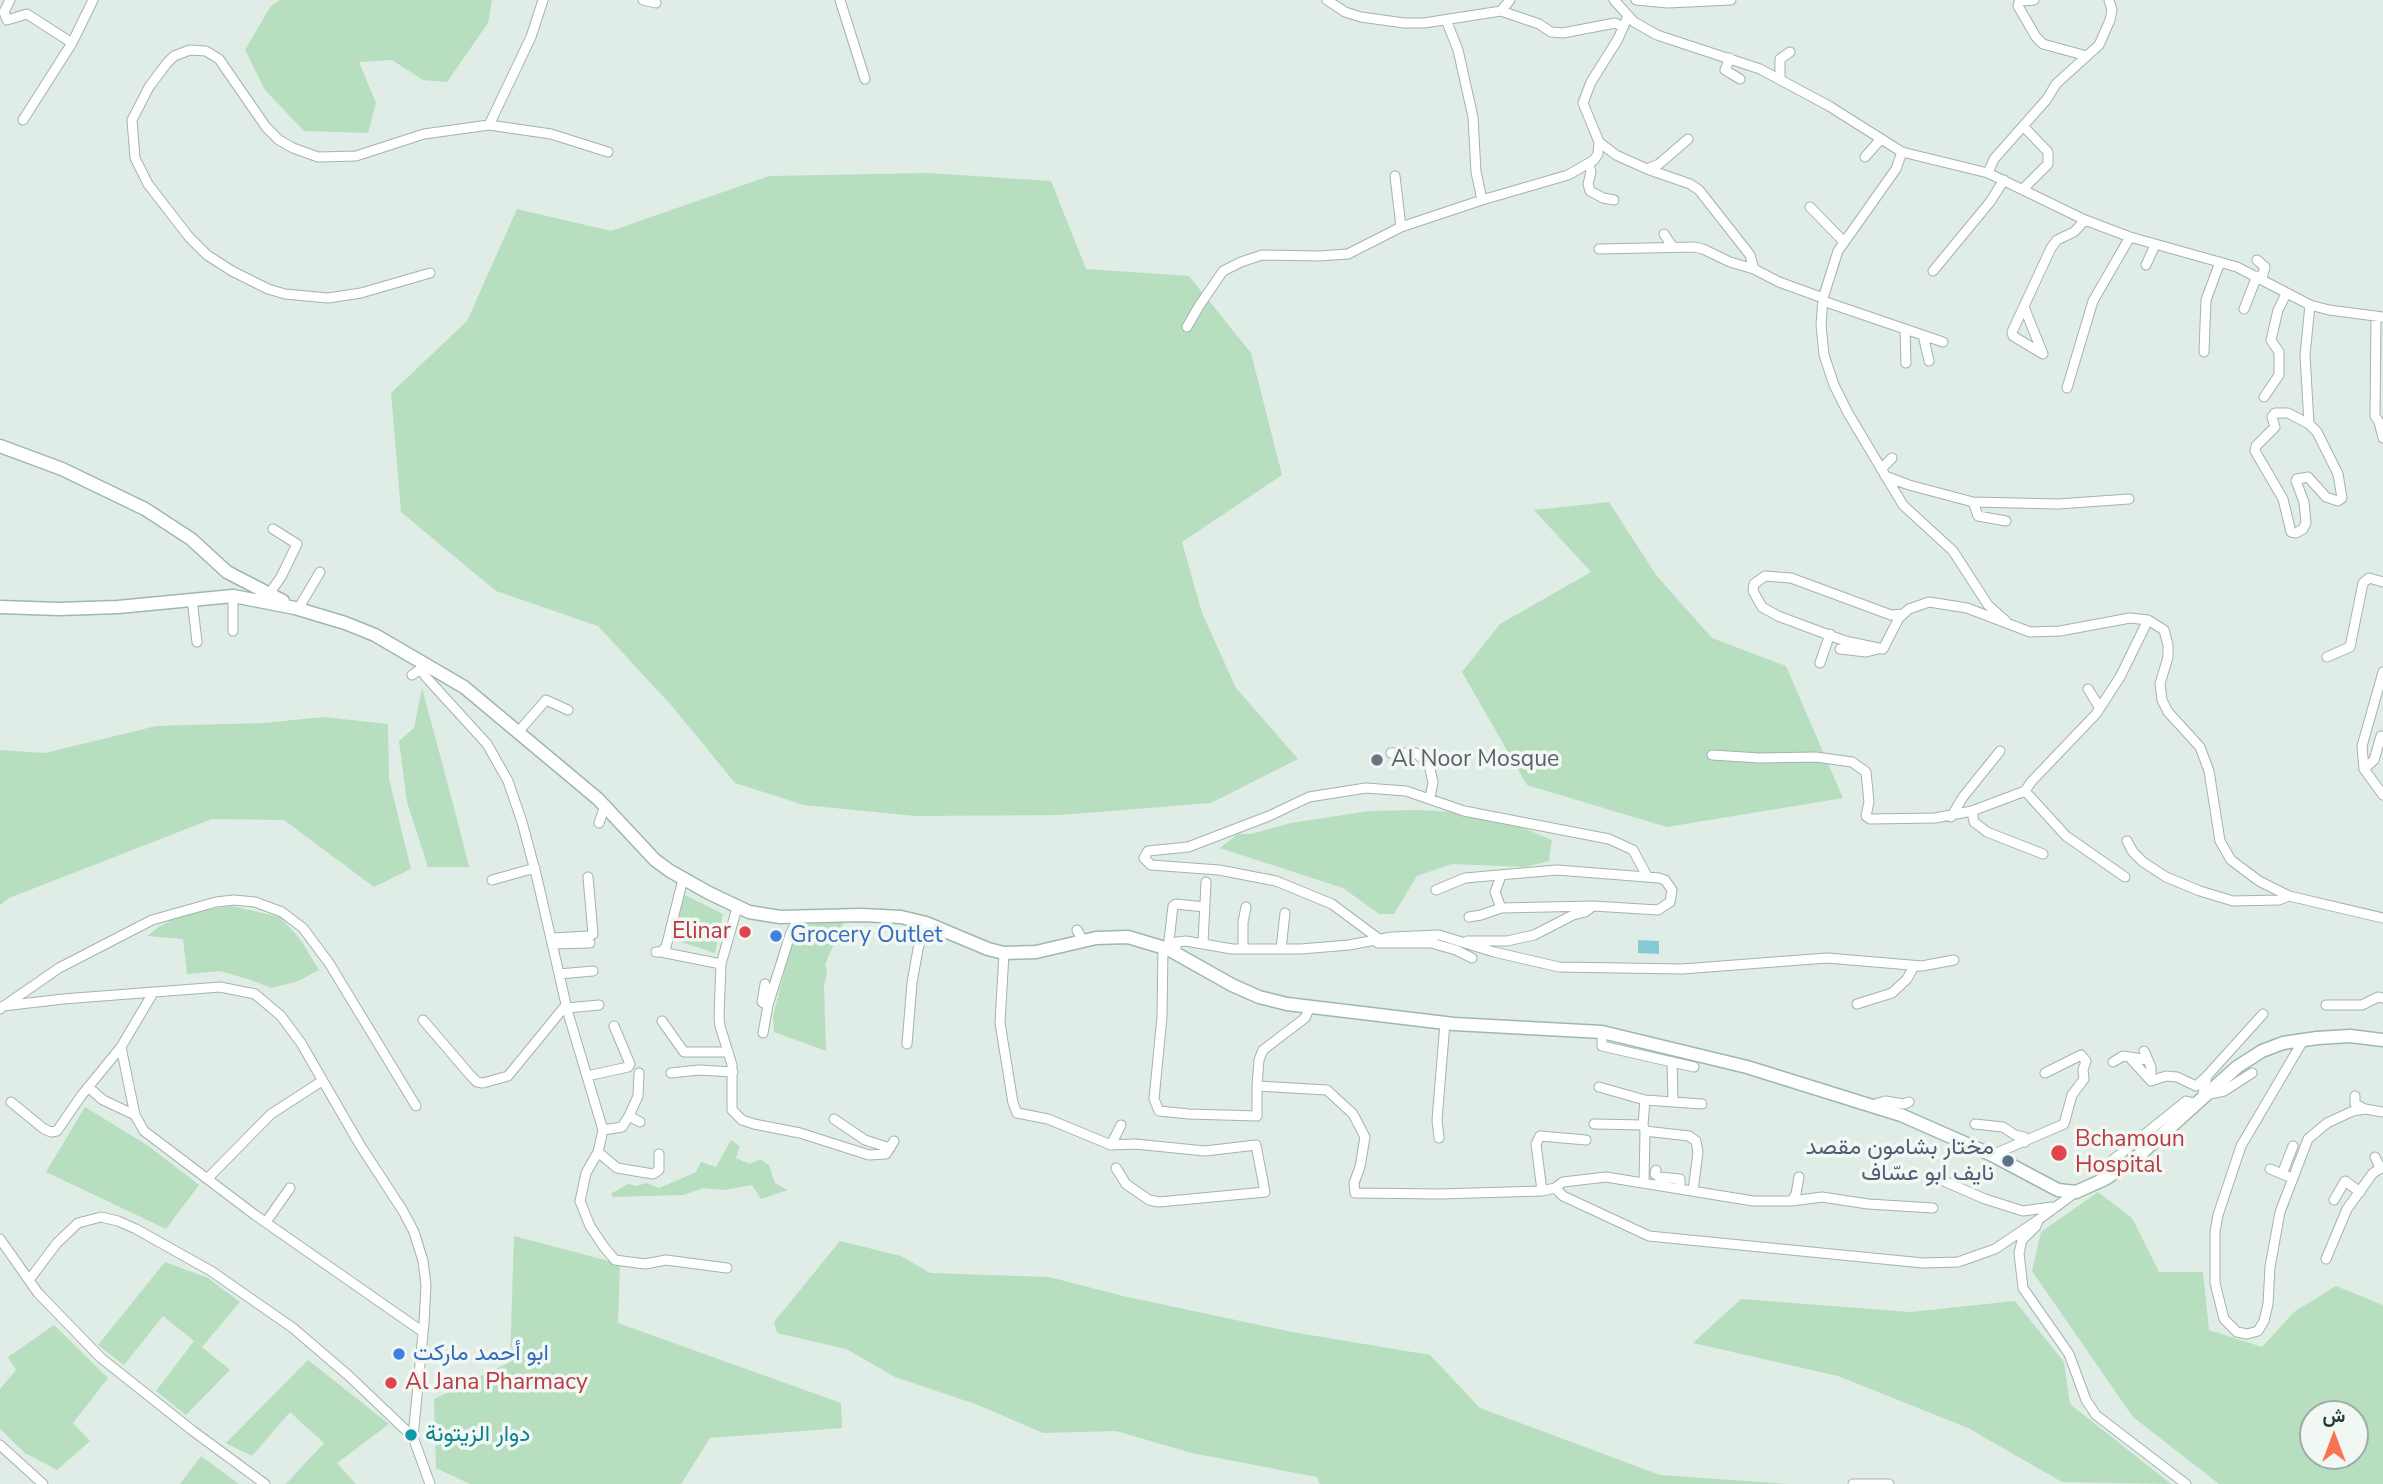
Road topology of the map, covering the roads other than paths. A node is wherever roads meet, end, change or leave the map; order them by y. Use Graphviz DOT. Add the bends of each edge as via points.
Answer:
graph roads {
  1 [pos="10,0"];
  2 [pos="93,0"];
  3 [pos="543,0"];
  4 [pos="643,0"];
  5 [pos="840,0"];
  6 [pos="1327,0"];
  7 [pos="1510,0"];
  8 [pos="1614,0"];
  9 [pos="1636,0"];
  10 [pos="1731,0"];
  11 [pos="2034,0"];
  12 [pos="2119,0"];
  13 [pos="656,2"];
  14 [pos="2110,5"];
  15 [pos="1501,10"];
  16 [pos="1628,16"];
  17 [pos="1446,20"];
  18 [pos="1623,27"];
  19 [pos="72,43"];
  20 [pos="1790,52"];
  21 [pos="2087,56"];
  22 [pos="1730,58"];
  23 [pos="865,79"];
  24 [pos="1740,79"];
  25 [pos="1780,79"];
  26 [pos="23,120"];
  27 [pos="489,125"];
  28 [pos="2023,126"];
  29 [pos="1688,139"];
  30 [pos="1880,140"];
  31 [pos="1599,142"];
  32 [pos="608,152"];
  33 [pos="1902,152"];
  34 [pos="1865,157"];
  35 [pos="1589,163"];
  36 [pos="1647,169"];
  37 [pos="1988,173"];
  38 [pos="1395,176"];
  39 [pos="2004,180"];
  40 [pos="2023,189"];
  41 [pos="1482,200"];
  42 [pos="1614,200"];
  43 [pos="1810,207"];
  44 [pos="2085,220"];
  45 [pos="1401,228"];
  46 [pos="1664,234"];
  47 [pos="2130,237"];
  48 [pos="1844,242"];
  49 [pos="2155,245"];
  50 [pos="1672,246"];
  51 [pos="1599,249"];
  52 [pos="2257,260"];
  53 [pos="2220,262"];
  54 [pos="2146,265"];
  55 [pos="1754,269"];
  56 [pos="1933,271"];
  57 [pos="430,273"];
  58 [pos="2259,277"];
  59 [pos="2286,294"];
  60 [pos="1823,299"];
  61 [pos="2310,306"];
  62 [pos="2024,307"];
  63 [pos="2244,309"];
  64 [pos="2380,317"];
  65 [pos="1187,327"];
  66 [pos="1905,329"];
  67 [pos="1923,335"];
  68 [pos="1943,342"];
  69 [pos="2204,352"];
  70 [pos="1929,361"];
  71 [pos="1906,363"];
  72 [pos="2067,388"];
  73 [pos="2264,397"];
  74 [pos="2309,424"];
  75 [pos="2383,438"];
  76 [pos="0,446"];
  77 [pos="1892,458"];
  78 [pos="1883,472"];
  79 [pos="2129,499"];
  80 [pos="1973,502"];
  81 [pos="2006,521"];
  82 [pos="273,529"];
  83 [pos="227,572"];
  84 [pos="320,572"];
  85 [pos="2383,582"];
  86 [pos="269,594"];
  87 [pos="229,596"];
  88 [pos="192,599"];
  89 [pos="0,607"];
  90 [pos="297,609"];
  91 [pos="1985,609"];
  92 [pos="1903,614"];
  93 [pos="2148,620"];
  94 [pos="233,631"];
  95 [pos="1830,634"];
  96 [pos="197,642"];
  97 [pos="1880,648"];
  98 [pos="1840,649"];
  99 [pos="2327,657"];
  100 [pos="1820,663"];
  101 [pos="421,664"];
  102 [pos="2383,672"];
  103 [pos="412,675"];
  104 [pos="2088,689"];
  105 [pos="2099,708"];
  106 [pos="568,710"];
  107 [pos="519,731"];
  108 [pos="2381,736"];
  109 [pos="2000,751"];
  110 [pos="1391,753"];
  111 [pos="1712,755"];
  112 [pos="2364,769"];
  113 [pos="2025,791"];
  114 [pos="2383,795"];
  115 [pos="1430,798"];
  116 [pos="605,806"];
  117 [pos="1972,811"];
  118 [pos="1951,817"];
  119 [pos="599,823"];
  120 [pos="2127,841"];
  121 [pos="2043,854"];
  122 [pos="535,868"];
  123 [pos="1501,876"];
  124 [pos="1647,876"];
  125 [pos="588,877"];
  126 [pos="2125,877"];
  127 [pos="683,879"];
  128 [pos="492,880"];
  129 [pos="1206,883"];
  130 [pos="1436,890"];
  131 [pos="2289,896"];
  132 [pos="1593,905"];
  133 [pos="1205,907"];
  134 [pos="1246,907"];
  135 [pos="737,908"];
  136 [pos="1501,908"];
  137 [pos="1285,913"];
  138 [pos="1469,917"];
  139 [pos="798,918"];
  140 [pos="2383,918"];
  141 [pos="926,923"];
  142 [pos="1376,940"];
  143 [pos="552,941"];
  144 [pos="1462,941"];
  145 [pos="590,943"];
  146 [pos="1203,944"];
  147 [pos="1169,949"];
  148 [pos="1243,949"];
  149 [pos="1281,949"];
  150 [pos="1004,953"];
  151 [pos="1472,958"];
  152 [pos="1954,960"];
  153 [pos="721,964"];
  154 [pos="1914,966"];
  155 [pos="593,971"];
  156 [pos="559,974"];
  157 [pos="765,984"];
  158 [pos="153,993"];
  159 [pos="2383,998"];
  160 [pos="768,1004"];
  161 [pos="1857,1004"];
  162 [pos="599,1005"];
  163 [pos="2326,1005"];
  164 [pos="2,1007"];
  165 [pos="566,1007"];
  166 [pos="1310,1007"];
  167 [pos="2263,1014"];
  168 [pos="423,1020"];
  169 [pos="662,1021"];
  170 [pos="1445,1023"];
  171 [pos="614,1026"];
  172 [pos="1602,1032"];
  173 [pos="762,1033"];
  174 [pos="2304,1039"];
  175 [pos="2383,1040"];
  176 [pos="907,1044"];
  177 [pos="121,1048"];
  178 [pos="727,1052"];
  179 [pos="2131,1059"];
  180 [pos="1672,1062"];
  181 [pos="2113,1062"];
  182 [pos="1694,1067"];
  183 [pos="733,1072"];
  184 [pos="639,1073"];
  185 [pos="671,1073"];
  186 [pos="2045,1073"];
  187 [pos="2252,1073"];
  188 [pos="587,1076"];
  189 [pos="2207,1076"];
  190 [pos="322,1081"];
  191 [pos="2151,1081"];
  192 [pos="1257,1086"];
  193 [pos="88,1087"];
  194 [pos="1599,1087"];
  195 [pos="2355,1096"];
  196 [pos="1673,1098"];
  197 [pos="1646,1100"];
  198 [pos="2201,1100"];
  199 [pos="11,1102"];
  200 [pos="1909,1102"];
  201 [pos="1702,1104"];
  202 [pos="1870,1105"];
  203 [pos="416,1106"];
  204 [pos="2365,1109"];
  205 [pos="2383,1112"];
  206 [pos="135,1115"];
  207 [pos="629,1116"];
  208 [pos="834,1119"];
  209 [pos="640,1122"];
  210 [pos="1594,1124"];
  211 [pos="1975,1124"];
  212 [pos="1121,1125"];
  213 [pos="1644,1128"];
  214 [pos="603,1130"];
  215 [pos="1440,1138"];
  216 [pos="1586,1140"];
  217 [pos="2025,1142"];
  218 [pos="1111,1145"];
  219 [pos="2293,1146"];
  220 [pos="598,1152"];
  221 [pos="659,1154"];
  222 [pos="1992,1155"];
  223 [pos="2375,1157"];
  224 [pos="1116,1168"];
  225 [pos="2382,1168"];
  226 [pos="2270,1169"];
  227 [pos="1656,1170"];
  228 [pos="2282,1174"];
  229 [pos="1932,1176"];
  230 [pos="1799,1177"];
  231 [pos="208,1178"];
  232 [pos="2292,1178"];
  233 [pos="1644,1183"];
  234 [pos="290,1188"];
  235 [pos="1555,1188"];
  236 [pos="1680,1189"];
  237 [pos="1542,1191"];
  238 [pos="1693,1191"];
  239 [pos="2076,1192"];
  240 [pos="2360,1192"];
  241 [pos="2334,1200"];
  242 [pos="1792,1201"];
  243 [pos="2054,1207"];
  244 [pos="1933,1209"];
  245 [pos="2038,1220"];
  246 [pos="266,1222"];
  247 [pos="0,1239"];
  248 [pos="2326,1259"];
  249 [pos="727,1268"];
  250 [pos="29,1280"];
  251 [pos="423,1332"];
  252 [pos="413,1437"];
  253 [pos="0,1445"];
  254 [pos="43,1484"];
  255 [pos="265,1484"];
  256 [pos="430,1484"];
  257 [pos="1853,1484"];
  258 [pos="1889,1484"];
  259 [pos="2186,1484"];
  1 -- 19 [label="street" via="4,12 7,20 27,13"];
  2 -- 19 [label="street"];
  3 -- 27 [label="street" via="531,37"];
  4 -- 13 [label="street"];
  5 -- 23 [label="street"];
  6 -- 17 [label="street" via="1345,12 1377,20"];
  7 -- 15 [label="street"];
  8 -- 16 [label="street"];
  9 -- 10 [label="street"];
  11 -- 21 [label="street" via="2018,6 2036,37 2043,44"];
  12 -- 14 [label="street"];
  14 -- 21 [label="street" via="2107,32"];
  15 -- 17 [label="street"];
  15 -- 18 [label="street" via="1551,32 1615,23"];
  16 -- 18 [label="street"];
  16 -- 22 [label="street" via="1668,40"];
  17 -- 41 [label="street" via="1458,50 1473,117"];
  18 -- 31 [label="street" via="1583,103"];
  19 -- 26 [label="street"];
  20 -- 25 [label="street" via="1780,59"];
  21 -- 28 [label="street" via="2056,84"];
  22 -- 24 [label="street" via="1726,70"];
  22 -- 25 [label="street"];
  25 -- 30 [label="street"];
  27 -- 32 [label="street" via="551,134"];
  27 -- 57 [label="street" via="424,134 356,156 318,157 279,140 219,59 206,51 190,50 167,63 132,120 135,158 148,184 189,237 232,271 277,291 328,298"];
  28 -- 37 [label="street" via="1994,159"];
  28 -- 40 [label="street" via="2048,152 2048,164"];
  29 -- 36 [label="street"];
  30 -- 33 [label="street"];
  30 -- 34 [label="street"];
  31 -- 35 [label="street" via="1598,154"];
  31 -- 36 [label="street"];
  33 -- 37 [label="street"];
  33 -- 48 [label="street" via="1896,169"];
  35 -- 41 [label="street" via="1568,175"];
  35 -- 42 [label="street" via="1590,191"];
  36 -- 55 [label="street" via="1699,190 1750,255"];
  37 -- 39 [label="street"];
  38 -- 45 [label="street"];
  39 -- 40 [label="street"];
  39 -- 56 [label="street"];
  40 -- 44 [label="street"];
  41 -- 45 [label="street"];
  43 -- 48 [label="street"];
  44 -- 47 [label="street"];
  44 -- 62 [label="street" via="2051,248"];
  45 -- 65 [label="street" via="1348,254 1262,254 1241,262 1223,271"];
  46 -- 50 [label="street"];
  47 -- 49 [label="street"];
  47 -- 72 [label="street" via="2093,301"];
  48 -- 60 [label="street"];
  49 -- 53 [label="street"];
  49 -- 54 [label="street"];
  50 -- 51 [label="street"];
  50 -- 55 [label="street" via="1703,249"];
  52 -- 58 [label="street" via="2265,267"];
  53 -- 58 [label="street"];
  53 -- 69 [label="street" via="2206,300"];
  55 -- 60 [label="street"];
  58 -- 59 [label="street"];
  58 -- 63 [label="street"];
  59 -- 61 [label="street"];
  59 -- 73 [label="street" via="2271,340 2278,352 2279,375"];
  60 -- 66 [label="street"];
  60 -- 78 [label="street" via="1822,340 1829,371"];
  61 -- 64 [label="street"];
  61 -- 74 [label="street" via="2305,355"];
  62 -- 62 [label="street" via="2013,336 2043,354"];
  64 -- 75 [label="street" via="2375,416"];
  66 -- 67 [label="street"];
  66 -- 71 [label="street"];
  67 -- 68 [label="street"];
  67 -- 70 [label="street"];
  74 -- 74 [label="street" via="2275,412 2275,427 2255,451 2283,499 2291,532 2296,533 2306,523 2297,479 2308,477 2326,497 2342,498 2338,474"];
  76 -- 83 [label="main road" via="62,469 145,509 191,539"];
  77 -- 78 [label="street"];
  78 -- 80 [label="street" via="1909,485"];
  78 -- 91 [label="street" via="1903,505 1961,560"];
  79 -- 80 [label="street" via="2059,504"];
  80 -- 81 [label="street" via="1978,516"];
  82 -- 86 [label="street" via="297,544"];
  83 -- 86 [label="main road"];
  83 -- 87 [label="main road"];
  84 -- 90 [label="street"];
  85 -- 99 [label="street" via="2369,578 2363,583 2350,647"];
  86 -- 90 [label="main road"];
  87 -- 88 [label="main road"];
  87 -- 90 [label="main road"];
  87 -- 94 [label="street"];
  88 -- 89 [label="main road" via="118,607"];
  88 -- 96 [label="street"];
  90 -- 101 [label="main road" via="374,635"];
  91 -- 92 [label="street" via="1929,602"];
  91 -- 93 [label="street" via="2030,632 2130,618"];
  92 -- 95 [label="street" via="1891,615 1791,578 1766,576 1754,584 1762,607"];
  92 -- 97 [label="street"];
  93 -- 105 [label="street"];
  93 -- 131 [label="street" via="2164,630 2167,638 2160,692 2168,712 2200,747 2225,852 2259,881"];
  95 -- 97 [label="street"];
  95 -- 100 [label="street"];
  97 -- 98 [label="street" via="1866,652"];
  101 -- 103 [label="street"];
  101 -- 107 [label="main road" via="464,687"];
  101 -- 122 [label="street" via="425,676 500,764"];
  102 -- 112 [label="street" via="2362,746"];
  104 -- 105 [label="street"];
  105 -- 113 [label="street"];
  106 -- 107 [label="street" via="546,700"];
  107 -- 116 [label="main road"];
  108 -- 112 [label="street" via="2374,760"];
  109 -- 118 [label="street"];
  110 -- 115 [label="street" via="1416,753 1429,765"];
  111 -- 118 [label="street" via="1852,762 1866,772 1866,816 1870,819"];
  112 -- 114 [label="street"];
  113 -- 117 [label="street"];
  113 -- 126 [label="street" via="2066,836"];
  115 -- 124 [label="street" via="1464,811 1609,839 1633,850"];
  115 -- 142 [label="street" via="1366,788 1309,797 1188,847 1148,851 1144,858 1151,865 1219,870 1276,881 1332,904"];
  116 -- 119 [label="street"];
  116 -- 127 [label="main road" via="655,860"];
  117 -- 118 [label="street"];
  117 -- 121 [label="street" via="1974,822 1987,832"];
  120 -- 131 [label="street" via="2143,862 2200,891 2233,901"];
  122 -- 128 [label="street"];
  122 -- 143 [label="street"];
  123 -- 124 [label="street" via="1558,870"];
  123 -- 130 [label="street" via="1465,878"];
  123 -- 136 [label="street" via="1495,892"];
  124 -- 132 [label="street" via="1670,884 1672,896 1665,907"];
  125 -- 143 [label="street" via="593,934"];
  127 -- 135 [label="main road"];
  127 -- 153 [label="street" via="666,947 659,952"];
  129 -- 133 [label="street"];
  131 -- 140 [label="street"];
  132 -- 136 [label="street"];
  132 -- 144 [label="street" via="1534,934 1507,941"];
  133 -- 146 [label="street"];
  133 -- 147 [label="street" via="1173,906"];
  134 -- 148 [label="street"];
  135 -- 139 [label="main road"];
  135 -- 153 [label="street"];
  136 -- 138 [label="street"];
  137 -- 149 [label="street"];
  139 -- 141 [label="main road" via="891,916"];
  139 -- 160 [label="street"];
  141 -- 150 [label="main road"];
  141 -- 176 [label="street" via="914,972"];
  142 -- 144 [label="street" via="1439,936"];
  142 -- 149 [label="street"];
  142 -- 151 [label="street" via="1431,943"];
  143 -- 145 [label="street"];
  143 -- 156 [label="street"];
  144 -- 154 [label="street" via="1559,967 1682,970 1826,958"];
  146 -- 147 [label="street" via="1177,942"];
  146 -- 148 [label="street"];
  147 -- 150 [label="main road" via="1121,937 1080,935 1036,952"];
  147 -- 166 [label="main road" via="1250,993"];
  147 -- 192 [label="street" via="1154,1099 1159,1111 1257,1116"];
  148 -- 149 [label="street"];
  150 -- 218 [label="street" via="1000,1023 1017,1113 1048,1119"];
  152 -- 154 [label="street"];
  153 -- 178 [label="street" via="719,1017"];
  154 -- 161 [label="street" via="1908,979 1892,993"];
  155 -- 156 [label="street"];
  156 -- 165 [label="street"];
  157 -- 160 [label="street" via="762,1002"];
  158 -- 164 [label="street"];
  158 -- 177 [label="street"];
  158 -- 190 [label="street" via="220,987 255,994 293,1030"];
  159 -- 163 [label="street" via="2362,1005"];
  160 -- 173 [label="street"];
  162 -- 165 [label="street"];
  164 -- 203 [label="street" via="59,968 152,920 216,902 256,902 282,912 303,928"];
  165 -- 168 [label="street" via="508,1076 483,1083 471,1076"];
  165 -- 188 [label="street"];
  166 -- 170 [label="main road"];
  166 -- 192 [label="street" via="1305,1018 1263,1050"];
  167 -- 189 [label="street"];
  169 -- 178 [label="street" via="684,1052"];
  170 -- 172 [label="main road"];
  170 -- 215 [label="street" via="1437,1120"];
  171 -- 188 [label="street" via="630,1064"];
  172 -- 180 [label="street" via="1602,1046"];
  172 -- 202 [label="main road" via="1747,1067"];
  174 -- 175 [label="main road" via="2350,1036"];
  174 -- 198 [label="main road" via="2250,1057"];
  174 -- 232 [label="street" via="2241,1146 2218,1215 2216,1283 2224,1319 2236,1332 2258,1331 2264,1321 2277,1227"];
  177 -- 193 [label="street"];
  177 -- 206 [label="street"];
  178 -- 183 [label="street"];
  179 -- 181 [label="street" via="2123,1056"];
  179 -- 191 [label="street"];
  179 -- 191 [label="street" via="2146,1056"];
  180 -- 182 [label="street"];
  180 -- 196 [label="street"];
  183 -- 185 [label="street"];
  183 -- 208 [label="street" via="732,1110 742,1120 869,1155 886,1154 892,1144 865,1140"];
  184 -- 207 [label="street" via="638,1096"];
  186 -- 217 [label="street" via="2081,1055 2086,1061 2084,1079 2072,1095 2064,1124"];
  187 -- 198 [label="street"];
  188 -- 214 [label="street"];
  189 -- 191 [label="street" via="2196,1086 2177,1077"];
  189 -- 198 [label="street"];
  190 -- 231 [label="street" via="291,1100"];
  190 -- 251 [label="street" via="414,1232 425,1275"];
  192 -- 237 [label="street" via="1327,1090 1353,1114 1365,1137 1355,1194"];
  193 -- 199 [label="street" via="53,1132"];
  193 -- 206 [label="street"];
  194 -- 197 [label="street"];
  195 -- 204 [label="street" via="2355,1104"];
  197 -- 201 [label="street"];
  197 -- 213 [label="street"];
  198 -- 239 [label="main road" via="2135,1159 2105,1180"];
  200 -- 202 [label="street"];
  202 -- 222 [label="main road"];
  204 -- 205 [label="street"];
  204 -- 232 [label="street" via="2341,1115 2316,1130 2302,1149"];
  206 -- 231 [label="street" via="155,1142"];
  207 -- 209 [label="street"];
  207 -- 214 [label="street" via="621,1127"];
  210 -- 213 [label="street"];
  211 -- 217 [label="street" via="2003,1127 2024,1137"];
  212 -- 218 [label="street"];
  213 -- 233 [label="street"];
  213 -- 238 [label="street" via="1696,1141"];
  214 -- 220 [label="street"];
  216 -- 237 [label="street" via="1540,1136 1536,1144"];
  217 -- 222 [label="street"];
  218 -- 224 [label="street" via="1205,1151 1256,1145 1265,1192 1159,1202 1126,1184"];
  219 -- 228 [label="street"];
  220 -- 221 [label="street" via="618,1168 653,1174 659,1170"];
  220 -- 249 [label="street" via="586,1173 580,1201 590,1226 615,1260 645,1264 666,1260"];
  222 -- 239 [label="main road" via="2045,1184"];
  223 -- 225 [label="street"];
  225 -- 240 [label="street"];
  226 -- 228 [label="street"];
  227 -- 236 [label="street" via="1659,1177 1680,1180"];
  228 -- 232 [label="street"];
  229 -- 243 [label="street" via="2022,1211"];
  230 -- 242 [label="street"];
  231 -- 246 [label="street"];
  233 -- 235 [label="street" via="1592,1178 1563,1182"];
  233 -- 236 [label="street"];
  234 -- 246 [label="street"];
  235 -- 237 [label="street"];
  235 -- 245 [label="street" via="1636,1232 1661,1238 1923,1263 1958,1262 1983,1254"];
  236 -- 238 [label="street"];
  238 -- 242 [label="street" via="1753,1201"];
  239 -- 243 [label="street"];
  240 -- 241 [label="street" via="2345,1181"];
  240 -- 248 [label="street" via="2347,1209"];
  242 -- 244 [label="street" via="1822,1197"];
  243 -- 245 [label="street"];
  245 -- 259 [label="street" via="2020,1247 2023,1288 2068,1354 2089,1407"];
  246 -- 251 [label="street"];
  247 -- 250 [label="street"];
  250 -- 252 [label="street" via="78,1223 101,1217 136,1228 293,1328"];
  250 -- 255 [label="street" via="101,1358"];
  251 -- 252 [label="street"];
  252 -- 256 [label="street"];
  253 -- 254 [label="street"];
  257 -- 258 [label="street"];
}
